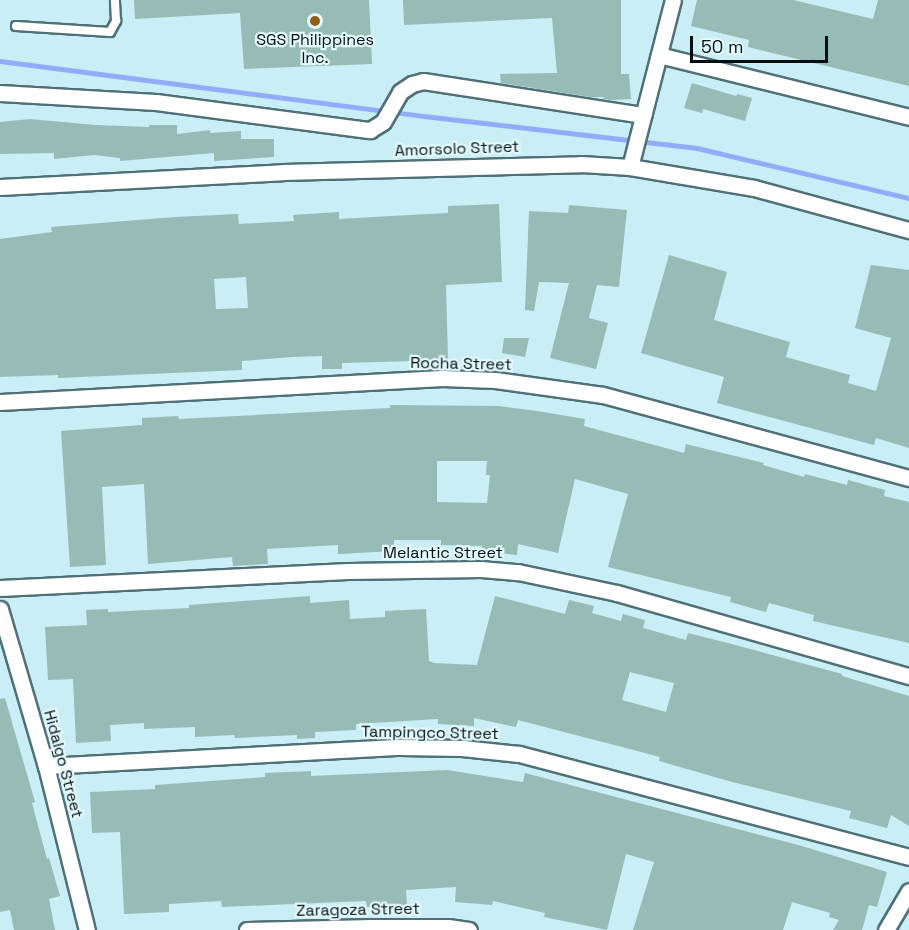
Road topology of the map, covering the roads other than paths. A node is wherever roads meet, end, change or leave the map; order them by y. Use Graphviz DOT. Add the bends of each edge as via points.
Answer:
graph roads {
  1 [pos="114,0"];
  2 [pos="673,0"];
  3 [pos="16,26"];
  4 [pos="659,55"];
  5 [pos="0,93"];
  6 [pos="643,115"];
  7 [pos="909,117"];
  8 [pos="630,167"];
  9 [pos="0,188"];
  10 [pos="909,230"];
  11 [pos="0,402"];
  12 [pos="909,478"];
  13 [pos="0,588"];
  14 [pos="0,609"];
  15 [pos="909,676"];
  16 [pos="46,766"];
  17 [pos="909,857"];
  18 [pos="909,891"];
  19 [pos="87,930"];
  20 [pos="247,930"];
  21 [pos="470,930"];
  22 [pos="886,930"];
  1 -- 3 [label="lane" via="116,21 110,32"];
  2 -- 4 [label="street"];
  4 -- 6 [label="street"];
  4 -- 7 [label="street"];
  5 -- 6 [label="street" via="156,102 370,130 383,122 400,92 423,81"];
  6 -- 8 [label="street"];
  8 -- 9 [label="street, Amorsolo Street" via="581,164 282,172"];
  8 -- 10 [label="street, Amorsolo Street" via="754,188"];
  11 -- 12 [label="street, Rocha Street" via="442,378 495,380 603,395"];
  13 -- 15 [label="street, Melantic Street" via="348,571 518,572 617,593"];
  14 -- 16 [label="street, Hidalgo Street"];
  16 -- 17 [label="street, Tampingco Street" via="400,747 508,753"];
  16 -- 19 [label="street, Hidalgo Street"];
  18 -- 22 [label="street"];
  20 -- 21 [label="street, Zaragoza Street"];
}
